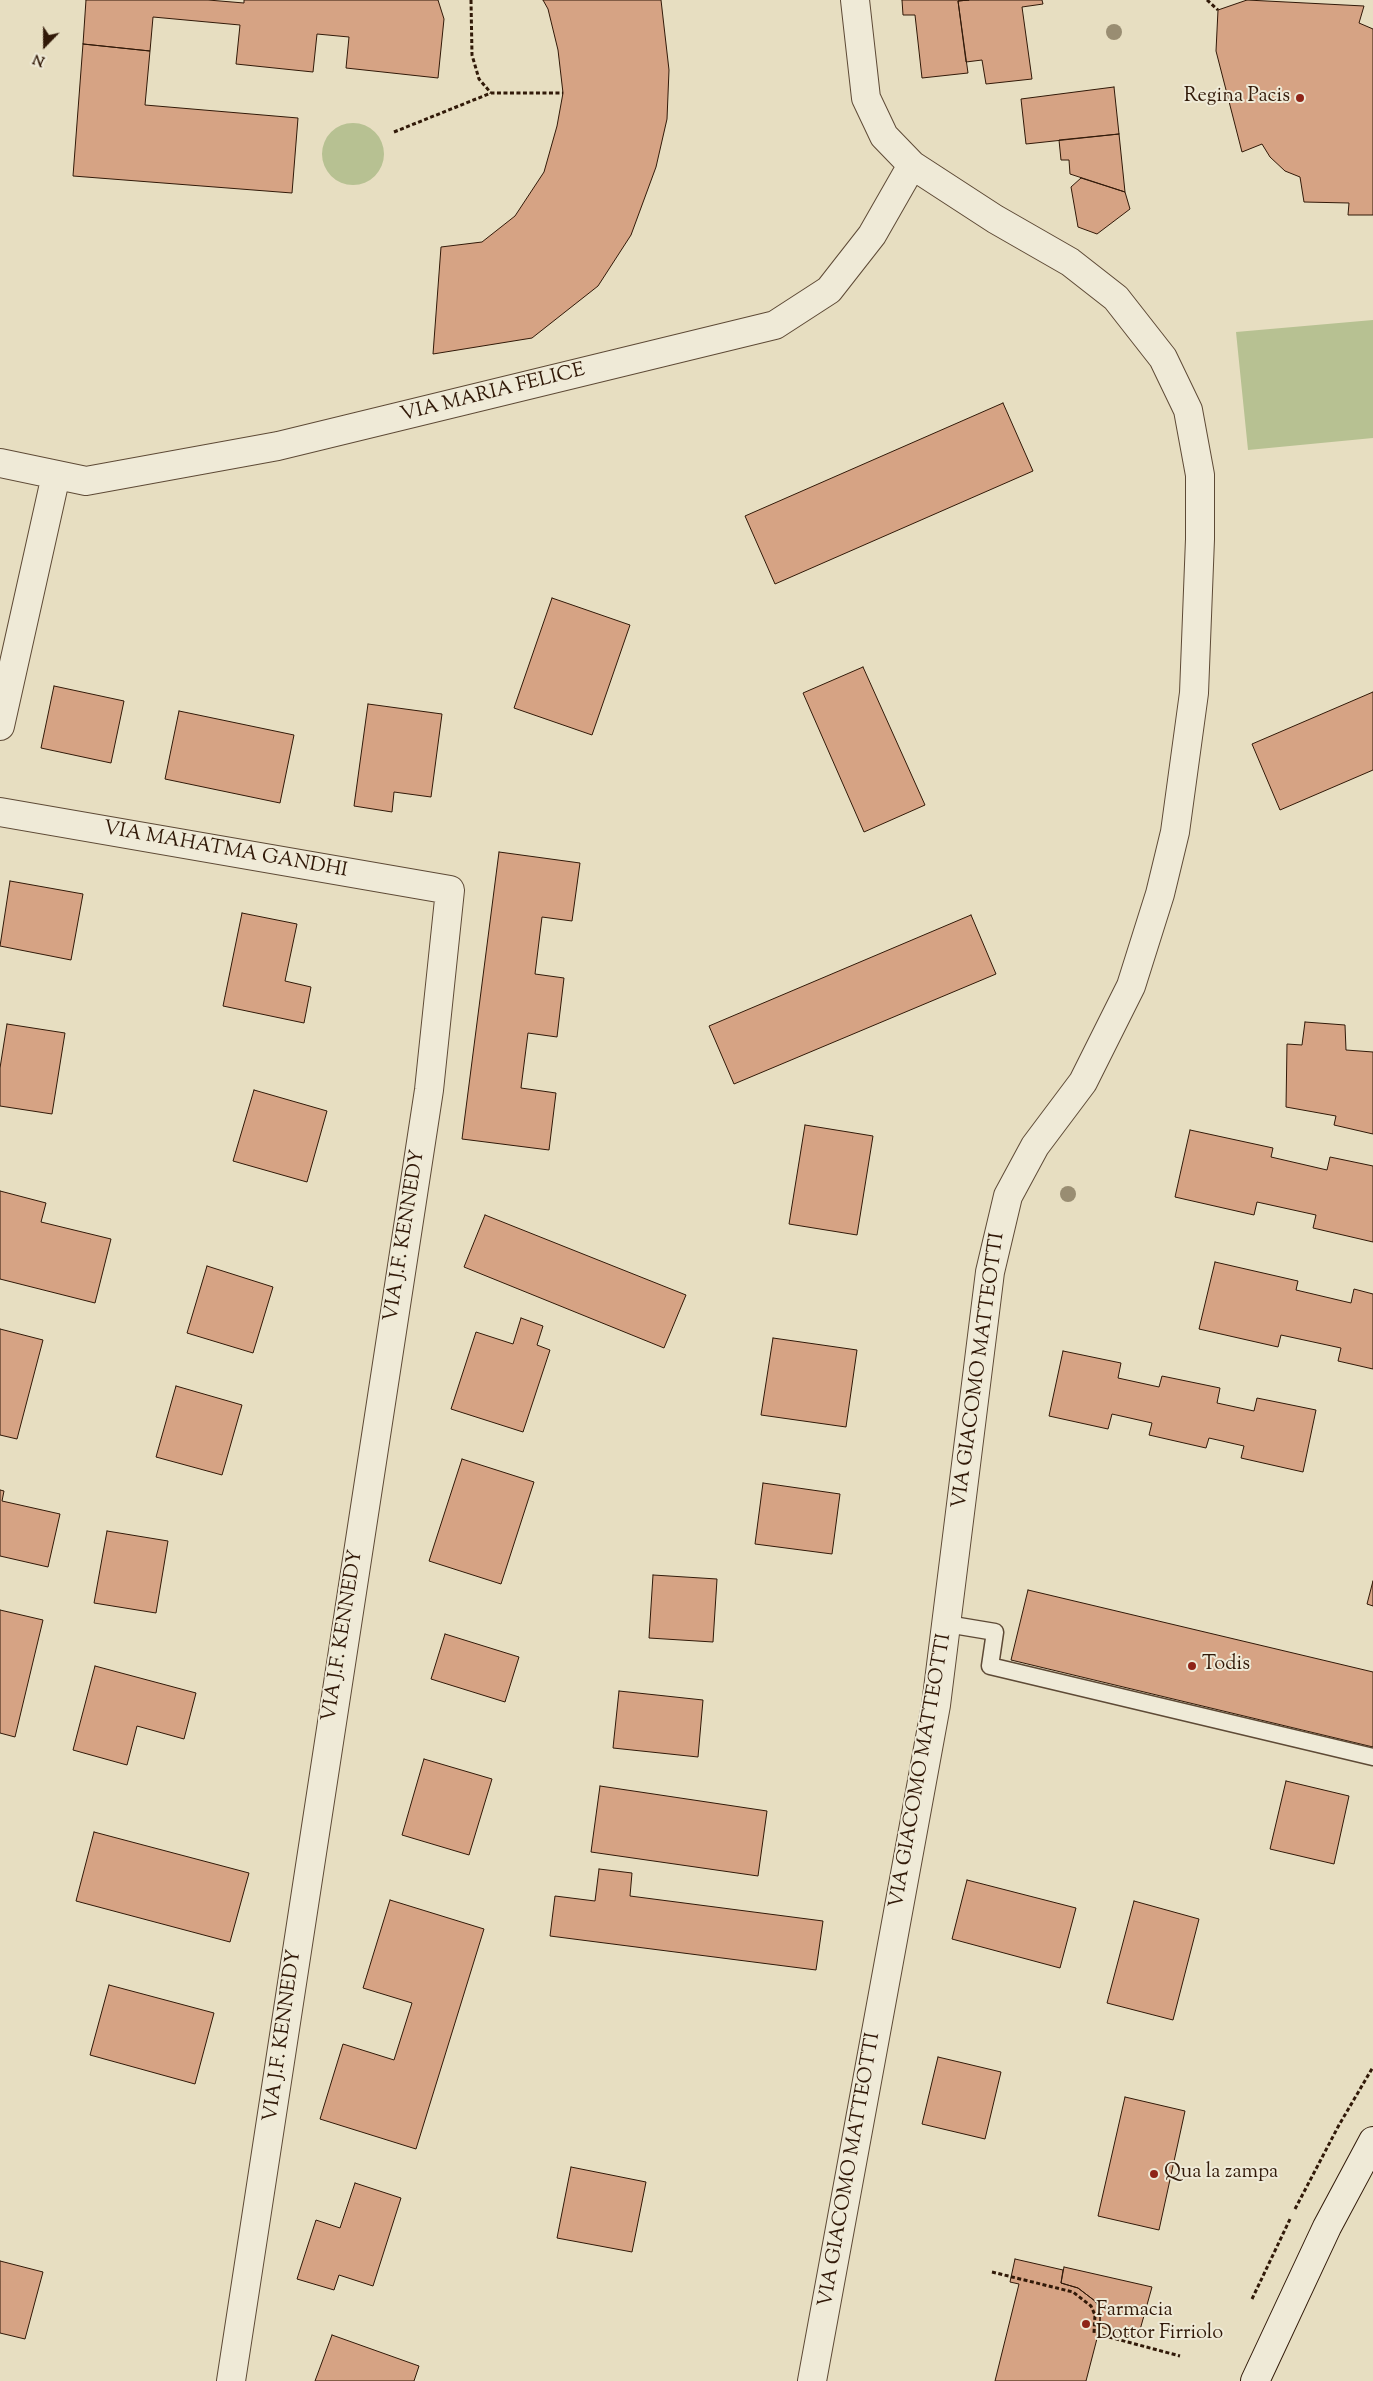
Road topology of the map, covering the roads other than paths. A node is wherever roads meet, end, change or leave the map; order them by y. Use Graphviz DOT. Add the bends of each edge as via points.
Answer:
graph roads {
  1 [pos="855,0"];
  2 [pos="912,165"];
  3 [pos="0,463"];
  4 [pos="56,475"];
  5 [pos="0,726"];
  6 [pos="0,812"];
  7 [pos="450,890"];
  8 [pos="947,1624"];
  9 [pos="1373,1757"];
  10 [pos="1373,2141"];
  11 [pos="231,2381"];
  12 [pos="812,2381"];
  13 [pos="1255,2381"];
  1 -- 2 [label="street, VIA GIACOMO MATTEOTTI" via="866,98 884,136"];
  2 -- 4 [label="street, VIA MARIA FELICE" via="872,235 829,290 775,325 278,446 86,481"];
  2 -- 8 [label="street, VIA GIACOMO MATTEOTTI" via="995,219 1070,262 1116,298 1163,358 1188,410 1200,475 1194,693 1176,832 1131,986 1083,1082 1035,1146 1008,1196 990,1272"];
  3 -- 4 [label="street, VIA MARIA FELICE"];
  4 -- 5 [label="street"];
  6 -- 7 [label="street, VIA MAHATMA GANDHI"];
  7 -- 11 [label="street, VIA J.F. KENNEDY" via="429,1090"];
  8 -- 9 [label="lane" via="995,1632 990,1666"];
  8 -- 12 [label="street, VIA GIACOMO MATTEOTTI" via="936,1706"];
  10 -- 13 [label="street" via="1326,2227"];
}
